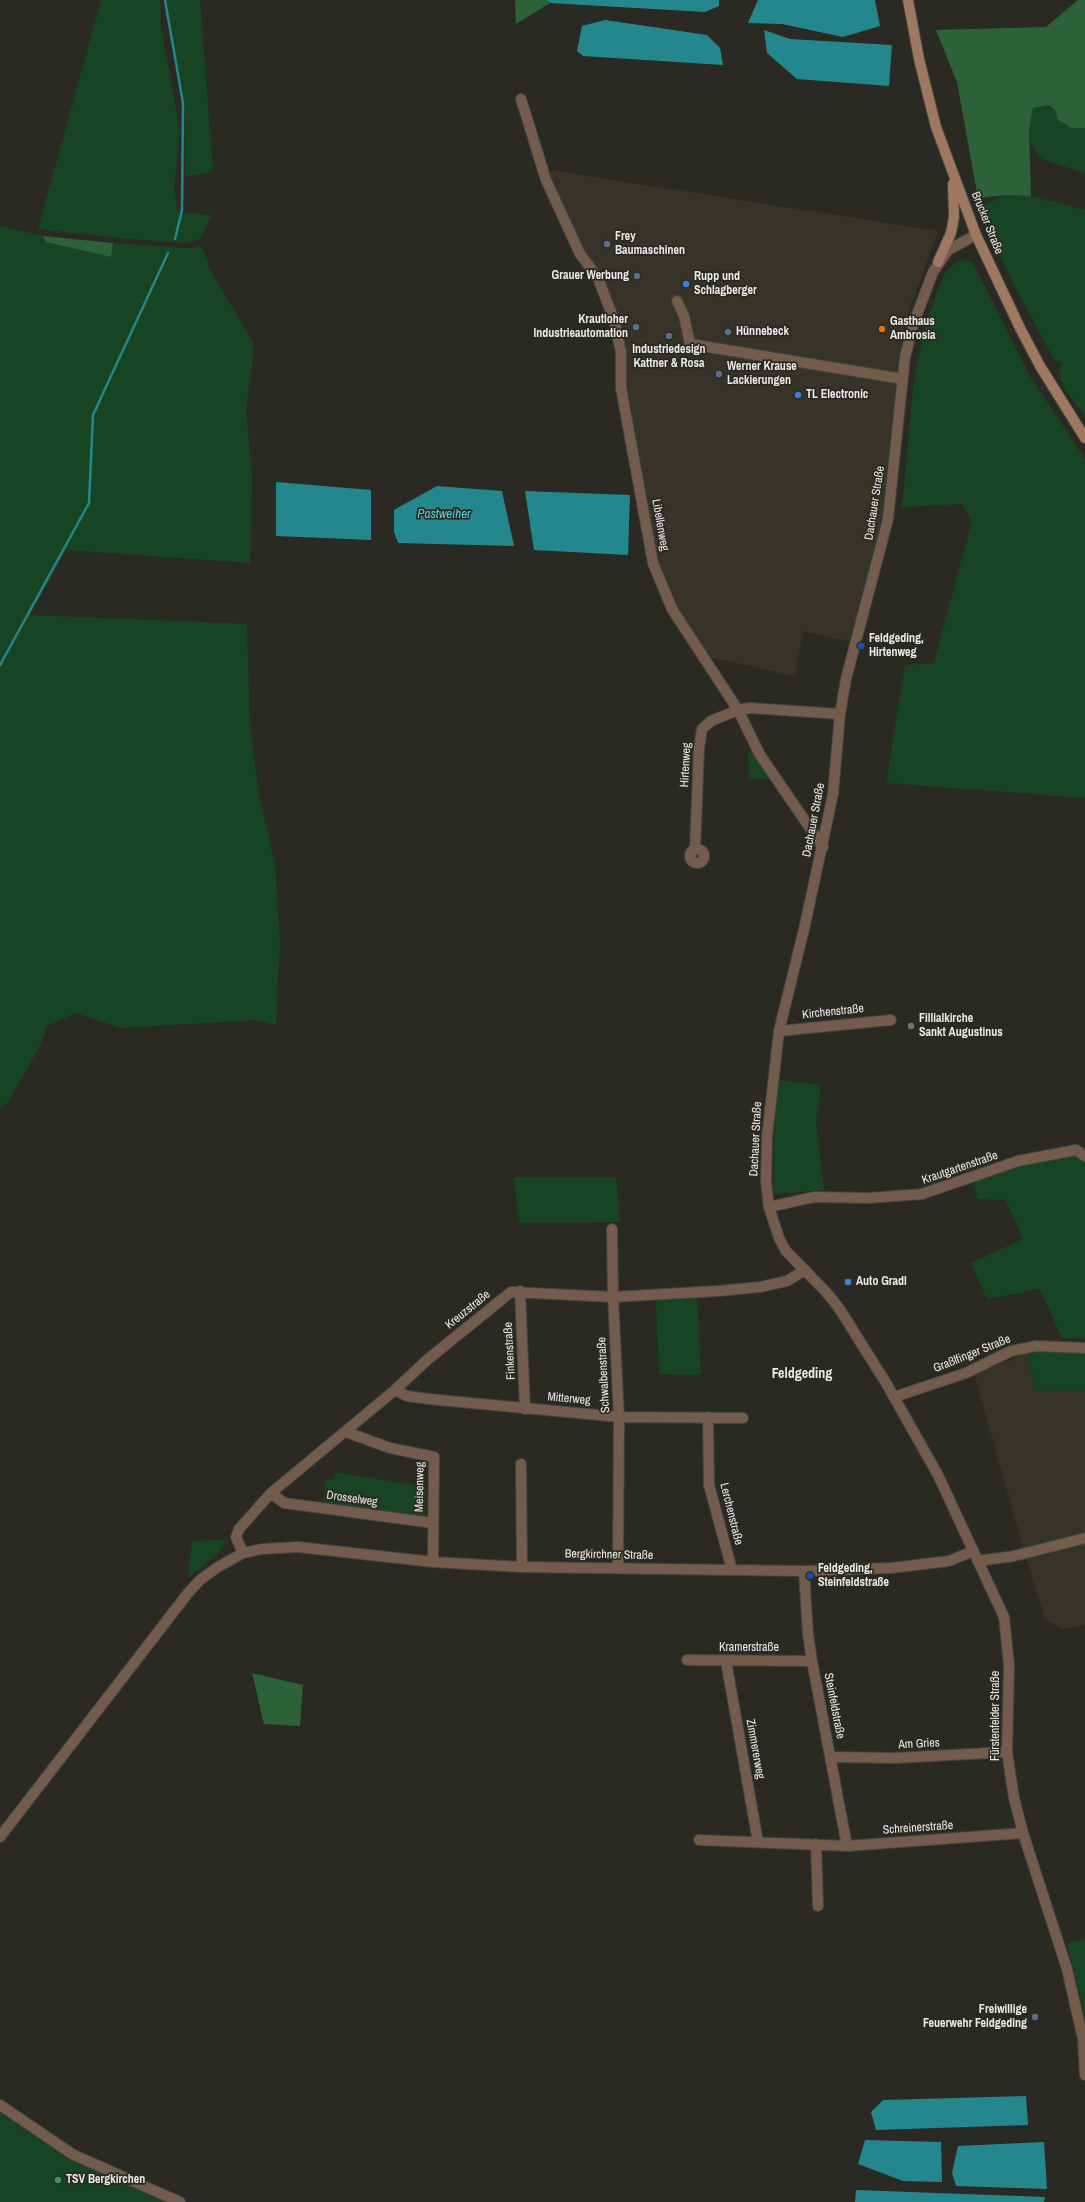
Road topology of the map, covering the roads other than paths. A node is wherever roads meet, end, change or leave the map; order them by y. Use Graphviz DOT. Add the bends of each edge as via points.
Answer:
graph roads {
  1 [pos="908,0"];
  2 [pos="521,99"];
  3 [pos="951,168"];
  4 [pos="976,235"];
  5 [pos="938,262"];
  6 [pos="677,300"];
  7 [pos="903,379"];
  8 [pos="1085,438"];
  9 [pos="738,710"];
  10 [pos="840,714"];
  11 [pos="823,847"];
  12 [pos="695,850"];
  13 [pos="891,1020"];
  14 [pos="779,1032"];
  15 [pos="1085,1156"];
  16 [pos="769,1207"];
  17 [pos="612,1229"];
  18 [pos="804,1270"];
  19 [pos="520,1291"];
  20 [pos="613,1297"];
  21 [pos="1085,1348"];
  22 [pos="395,1390"];
  23 [pos="894,1397"];
  24 [pos="525,1409"];
  25 [pos="619,1417"];
  26 [pos="708,1417"];
  27 [pos="742,1418"];
  28 [pos="346,1432"];
  29 [pos="521,1464"];
  30 [pos="271,1493"];
  31 [pos="433,1523"];
  32 [pos="1085,1538"];
  33 [pos="973,1551"];
  34 [pos="243,1553"];
  35 [pos="978,1561"];
  36 [pos="433,1562"];
  37 [pos="522,1567"];
  38 [pos="618,1567"];
  39 [pos="732,1570"];
  40 [pos="804,1571"];
  41 [pos="687,1660"];
  42 [pos="726,1661"];
  43 [pos="812,1661"];
  44 [pos="1007,1752"];
  45 [pos="831,1757"];
  46 [pos="1023,1833"];
  47 [pos="0,1837"];
  48 [pos="698,1840"];
  49 [pos="758,1842"];
  50 [pos="816,1844"];
  51 [pos="847,1846"];
  52 [pos="818,1906"];
  53 [pos="1085,2076"];
  54 [pos="0,2105"];
  55 [pos="180,2202"];
  1 -- 3 [label="main road, Brucker Straße" via="918,59 936,127"];
  2 -- 9 [label="street, Libellenweg" via="546,180 580,254 598,278 614,320 620,352 621,388 653,563 672,609"];
  3 -- 4 [label="main road, Brucker Straße"];
  3 -- 5 [label="main road" via="954,217"];
  4 -- 5 [label="street, Dachauer Straße" via="948,250"];
  4 -- 8 [label="main road, Brucker Straße" via="1030,347"];
  5 -- 7 [label="street, Dachauer Straße" via="913,324"];
  6 -- 7 [label="street" via="684,316 690,344"];
  7 -- 10 [label="street, Dachauer Straße" via="888,519 846,679"];
  9 -- 10 [label="street, Hirtenweg" via="750,708"];
  9 -- 11 [label="street, Libellenweg" via="760,755"];
  9 -- 12 [label="street, Hirtenweg" via="712,721 702,729"];
  10 -- 11 [label="street, Dachauer Straße" via="833,794"];
  11 -- 14 [label="street, Dachauer Straße"];
  13 -- 14 [label="street, Kirchenstraße"];
  14 -- 16 [label="street, Dachauer Straße" via="767,1137 766,1182"];
  15 -- 16 [label="street, Krautgartenstraße" via="1076,1150 1018,1161 922,1194 869,1198 814,1197"];
  16 -- 18 [label="street, Dachauer Straße" via="783,1244"];
  17 -- 20 [label="street, Schwalbenstraße"];
  18 -- 20 [label="street, Kreuzstraße" via="787,1281 760,1287"];
  18 -- 23 [label="street, Dachauer Straße" via="839,1308"];
  19 -- 20 [label="street, Kreuzstraße"];
  19 -- 22 [label="street, Kreuzstraße" via="511,1292 427,1360"];
  19 -- 24 [label="street, Finkenstraße"];
  20 -- 25 [label="street, Schwalbenstraße"];
  21 -- 23 [label="street, Graßlfinger Straße" via="1036,1346 1011,1351 966,1373"];
  22 -- 24 [label="street, Mitterweg" via="407,1396"];
  22 -- 28 [label="street, Kreuzstraße"];
  23 -- 33 [label="street, Fürstenfelder Straße" via="938,1475"];
  24 -- 25 [label="street, Mitterweg"];
  25 -- 26 [label="street, Mitterweg"];
  25 -- 38 [label="street, Schwalbenstraße"];
  26 -- 27 [label="street, Mitterweg"];
  26 -- 39 [label="street, Lerchenstraße" via="709,1485"];
  28 -- 30 [label="street, Kreuzstraße"];
  28 -- 31 [label="street, Meisenweg" via="390,1448 434,1457"];
  29 -- 37 [label="street"];
  30 -- 31 [label="street, Drosselweg" via="284,1502"];
  30 -- 34 [label="street, Kreuzstraße" via="239,1529 236,1537"];
  31 -- 36 [label="street, Meisenweg"];
  32 -- 35 [label="street" via="1014,1556"];
  33 -- 35 [label="street, Fürstenfelder Straße"];
  33 -- 40 [label="street, Bergkirchner Straße" via="949,1561"];
  34 -- 36 [label="street, Bergkirchner Straße" via="268,1548 298,1547"];
  34 -- 47 [label="street, Bergkirchner Straße" via="218,1567 188,1593"];
  35 -- 44 [label="street, Fürstenfelder Straße" via="1004,1617 1009,1665"];
  36 -- 37 [label="street, Bergkirchner Straße"];
  37 -- 38 [label="street, Bergkirchner Straße"];
  38 -- 39 [label="street, Bergkirchner Straße"];
  39 -- 40 [label="street, Bergkirchner Straße"];
  40 -- 43 [label="street, Steinfeldstraße"];
  41 -- 42 [label="street, Kramerstraße"];
  42 -- 43 [label="street, Kramerstraße"];
  42 -- 49 [label="street, Zimmererweg"];
  43 -- 45 [label="street, Steinfeldstraße"];
  44 -- 45 [label="street, Am Gries" via="895,1758"];
  44 -- 46 [label="street, Fürstenfelder Straße" via="1014,1798"];
  45 -- 51 [label="street, Steinfeldstraße"];
  46 -- 51 [label="street, Schreinerstraße"];
  46 -- 53 [label="street, Fürstenfelder Straße" via="1067,1969 1084,2039"];
  48 -- 49 [label="street, Schreinerstraße"];
  49 -- 50 [label="street, Schreinerstraße"];
  50 -- 51 [label="street, Schreinerstraße"];
  50 -- 52 [label="street"];
  54 -- 55 [label="street" via="72,2154"];
}
